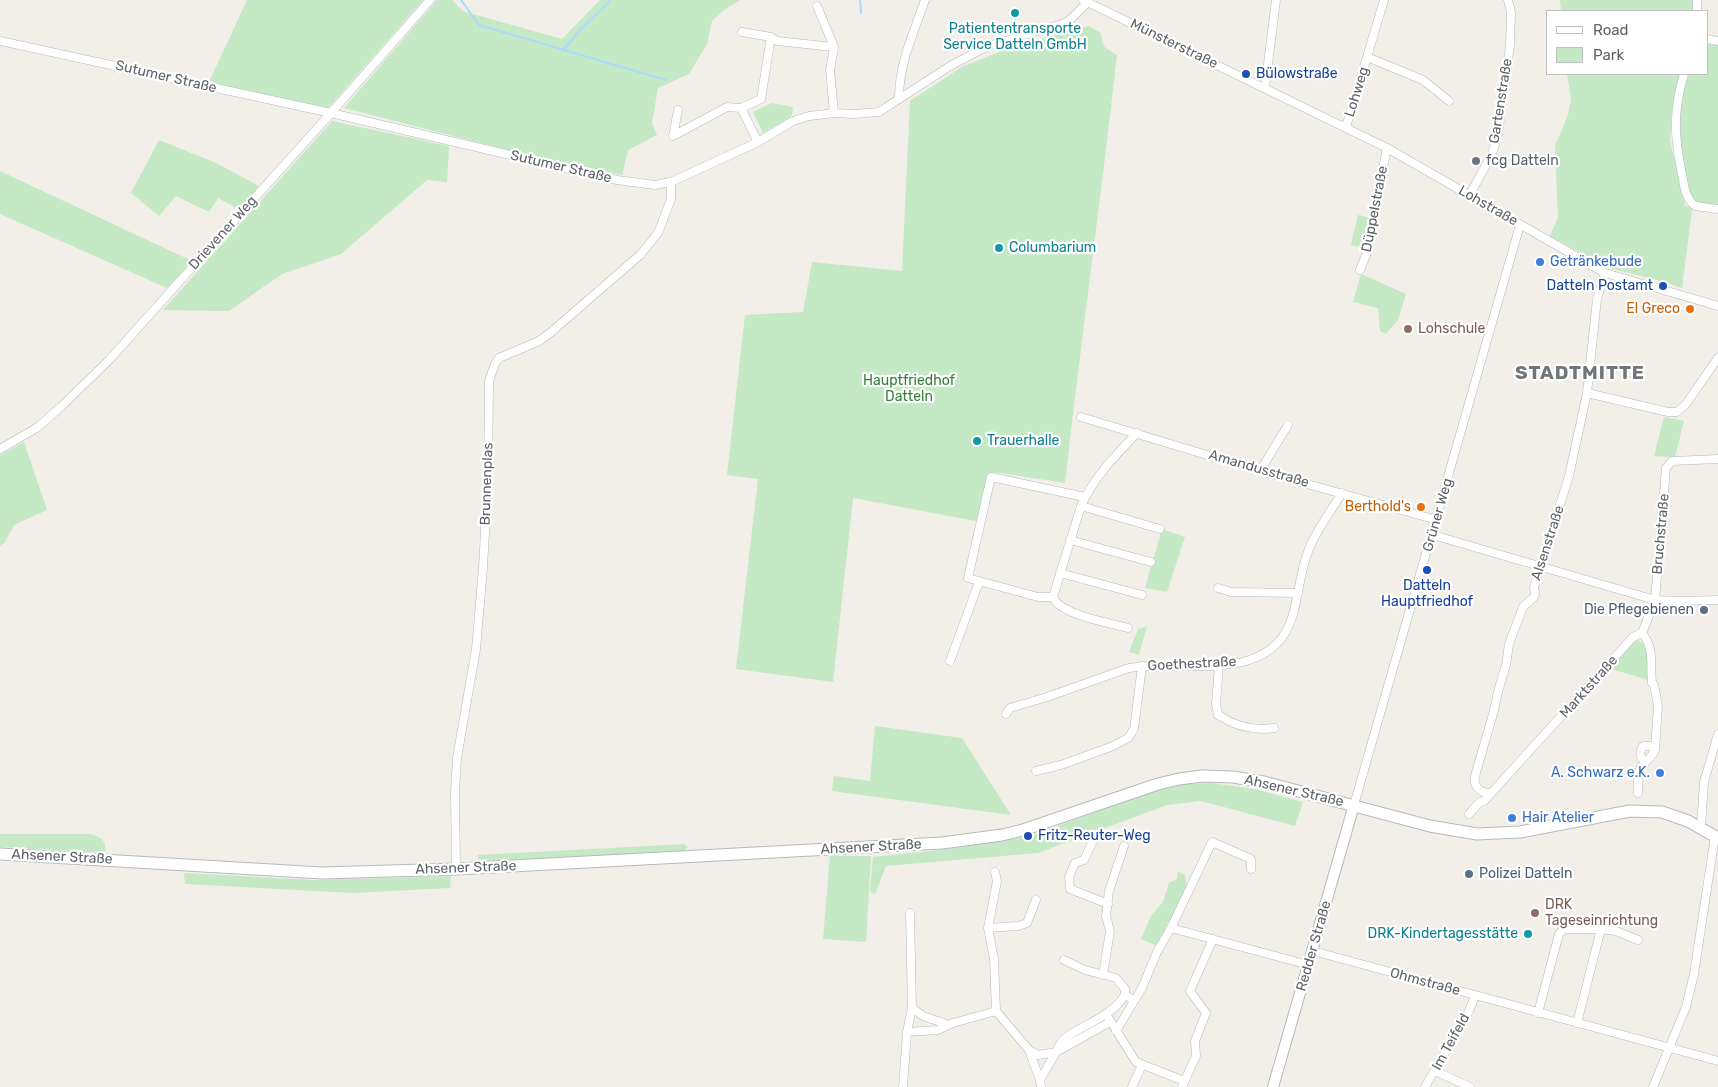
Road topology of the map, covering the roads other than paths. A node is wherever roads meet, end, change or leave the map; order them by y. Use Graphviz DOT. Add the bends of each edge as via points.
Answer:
graph roads {
  1 [pos="430,0"];
  2 [pos="925,0"];
  3 [pos="1276,0"];
  4 [pos="1384,0"];
  5 [pos="1508,0"];
  6 [pos="1086,1"];
  7 [pos="817,6"];
  8 [pos="742,32"];
  9 [pos="771,37"];
  10 [pos="0,41"];
  11 [pos="834,46"];
  12 [pos="1367,57"];
  13 [pos="1684,75"];
  14 [pos="1265,88"];
  15 [pos="899,98"];
  16 [pos="1449,101"];
  17 [pos="742,108"];
  18 [pos="678,110"];
  19 [pos="331,113"];
  20 [pos="834,113"];
  21 [pos="1346,127"];
  22 [pos="758,142"];
  23 [pos="1387,148"];
  24 [pos="671,182"];
  25 [pos="1469,196"];
  26 [pos="1718,209"];
  27 [pos="1520,225"];
  28 [pos="1360,270"];
  29 [pos="1605,273"];
  30 [pos="1718,306"];
  31 [pos="1718,358"];
  32 [pos="1587,393"];
  33 [pos="1081,417"];
  34 [pos="1288,425"];
  35 [pos="1136,433"];
  36 [pos="0,449"];
  37 [pos="1718,459"];
  38 [pos="1260,471"];
  39 [pos="1342,493"];
  40 [pos="1085,497"];
  41 [pos="1081,506"];
  42 [pos="1437,520"];
  43 [pos="1160,529"];
  44 [pos="1433,534"];
  45 [pos="1070,540"];
  46 [pos="1151,562"];
  47 [pos="1541,566"];
  48 [pos="1060,573"];
  49 [pos="978,582"];
  50 [pos="1218,588"];
  51 [pos="1298,593"];
  52 [pos="1142,595"];
  53 [pos="1053,597"];
  54 [pos="1655,600"];
  55 [pos="1718,600"];
  56 [pos="1128,628"];
  57 [pos="1642,633"];
  58 [pos="950,660"];
  59 [pos="1219,665"];
  60 [pos="1142,666"];
  61 [pos="1006,714"];
  62 [pos="1274,728"];
  63 [pos="1718,734"];
  64 [pos="1655,750"];
  65 [pos="1646,761"];
  66 [pos="1036,771"];
  67 [pos="1491,793"];
  68 [pos="1638,793"];
  69 [pos="1354,805"];
  70 [pos="1468,814"];
  71 [pos="1700,827"];
  72 [pos="1095,836"];
  73 [pos="1717,837"];
  74 [pos="1124,846"];
  75 [pos="0,854"];
  76 [pos="456,869"];
  77 [pos="1251,869"];
  78 [pos="995,872"];
  79 [pos="1036,900"];
  80 [pos="1108,904"];
  81 [pos="910,913"];
  82 [pos="988,928"];
  83 [pos="1172,928"];
  84 [pos="1601,929"];
  85 [pos="1213,939"];
  86 [pos="1638,940"];
  87 [pos="1313,951"];
  88 [pos="1064,960"];
  89 [pos="1309,964"];
  90 [pos="1103,975"];
  91 [pos="1125,995"];
  92 [pos="1475,996"];
  93 [pos="1134,1000"];
  94 [pos="912,1008"];
  95 [pos="996,1011"];
  96 [pos="1538,1012"];
  97 [pos="1106,1014"];
  98 [pos="1110,1022"];
  99 [pos="1577,1023"];
  100 [pos="949,1025"];
  101 [pos="1116,1031"];
  102 [pos="907,1032"];
  103 [pos="1670,1048"];
  104 [pos="1029,1050"];
  105 [pos="1056,1052"];
  106 [pos="1718,1060"];
  107 [pos="1142,1065"];
  108 [pos="1435,1071"];
  109 [pos="1041,1083"];
  110 [pos="1183,1084"];
  111 [pos="903,1087"];
  112 [pos="1132,1087"];
  113 [pos="1273,1087"];
  114 [pos="1425,1087"];
  115 [pos="1470,1087"];
  116 [pos="1653,1087"];
  1 -- 19 [label="street, Drievener Weg"];
  2 -- 15 [label="street" via="904,60"];
  3 -- 14 [label="street"];
  4 -- 12 [label="street, Lohweg"];
  5 -- 25 [label="street, Gartenstraße" via="1510,45 1498,134 1492,154"];
  6 -- 14 [label="street, Münsterstraße"];
  6 -- 15 [label="street, Sutumer Straße" via="1065,23 988,46"];
  7 -- 11 [label="street"];
  8 -- 9 [label="street"];
  9 -- 11 [label="street" via="777,41"];
  9 -- 17 [label="street" via="761,99"];
  10 -- 19 [label="street, Sutumer Straße"];
  11 -- 20 [label="street" via="830,70"];
  12 -- 16 [label="street, Lohweg" via="1423,80"];
  12 -- 21 [label="street, Lohweg"];
  13 -- 26 [label="street" via="1676,107 1675,132 1684,186 1695,206"];
  14 -- 21 [label="street, Lohstraße"];
  15 -- 20 [label="street, Sutumer Straße" via="879,112"];
  17 -- 18 [label="street" via="727,107 673,136"];
  17 -- 22 [label="street"];
  19 -- 24 [label="street, Sutumer Straße" via="617,180 656,185"];
  19 -- 36 [label="street, Drievener Weg" via="109,360 38,427"];
  20 -- 22 [label="street, Sutumer Straße" via="793,121"];
  21 -- 23 [label="street, Lohstraße"];
  22 -- 24 [label="street, Sutumer Straße"];
  23 -- 25 [label="street, Lohstraße"];
  23 -- 28 [label="street, Düppelstraße" via="1366,255"];
  24 -- 76 [label="street, Brunnenplas" via="671,199 658,234 640,255 550,333 499,358 491,372 488,477 476,649 456,767"];
  25 -- 27 [label="street, Lohstraße"];
  27 -- 29 [label="street, Lohstraße"];
  27 -- 42 [label="street, Grüner Weg"];
  29 -- 30 [label="street, Lohstraße"];
  29 -- 32 [label="street, Alsenstraße" via="1596,299"];
  31 -- 32 [label="street" via="1677,412"];
  32 -- 47 [label="street, Alsenstraße" via="1569,476"];
  33 -- 35 [label="street, Amandusstraße"];
  34 -- 38 [label="street"];
  35 -- 38 [label="street, Amandusstraße"];
  35 -- 40 [label="street" via="1100,473"];
  37 -- 54 [label="street, Bruchstraße" via="1672,461 1666,468"];
  38 -- 39 [label="street, Amandusstraße"];
  39 -- 42 [label="street, Amandusstraße"];
  39 -- 51 [label="street, Goethestraße" via="1309,548"];
  40 -- 41 [label="street"];
  40 -- 49 [label="street" via="991,477 968,578"];
  41 -- 43 [label="street"];
  41 -- 45 [label="street"];
  42 -- 44 [label="street, Grüner Weg"];
  44 -- 47 [label="street"];
  44 -- 69 [label="street, Grüner Weg"];
  45 -- 46 [label="street"];
  45 -- 48 [label="street"];
  47 -- 54 [label="street"];
  47 -- 67 [label="street, Alsenstraße" via="1534,597 1523,607 1510,644 1475,776 1474,784"];
  48 -- 52 [label="street"];
  48 -- 53 [label="street"];
  49 -- 53 [label="street" via="1038,597"];
  49 -- 58 [label="street"];
  50 -- 51 [label="street" via="1231,592"];
  51 -- 59 [label="street, Goethestraße" via="1295,612 1276,645 1246,661"];
  53 -- 56 [label="street" via="1055,603 1066,610"];
  54 -- 55 [label="street"];
  54 -- 57 [label="street"];
  57 -- 64 [label="street" via="1649,642 1652,683 1658,706"];
  57 -- 67 [label="street, Marktstraße" via="1633,637"];
  59 -- 60 [label="street, Goethestraße"];
  59 -- 62 [label="street" via="1218,714 1230,722 1259,730"];
  60 -- 61 [label="street, Goethestraße" via="1010,708"];
  60 -- 66 [label="street" via="1134,729 1128,738 1114,746"];
  63 -- 71 [label="street" via="1704,782"];
  64 -- 65 [label="street"];
  64 -- 65 [label="street" via="1652,746 1640,749 1642,760"];
  65 -- 68 [label="street" via="1640,767"];
  67 -- 70 [label="street, Marktstraße"];
  69 -- 71 [label="main road, Ahsener Straße" via="1430,826 1477,834 1520,832 1639,810 1673,815"];
  69 -- 76 [label="main road, Ahsener Straße" via="1264,782 1202,776 1158,784 1012,833 942,844"];
  69 -- 87 [label="street, Redder Straße"];
  71 -- 73 [label="main road, Ahsener Straße"];
  72 -- 80 [label="street" via="1084,860 1075,863 1069,877 1070,889"];
  73 -- 103 [label="street" via="1694,974 1686,1007"];
  74 -- 80 [label="street"];
  75 -- 76 [label="main road, Ahsener Straße" via="322,873"];
  77 -- 83 [label="street" via="1252,858 1212,842"];
  78 -- 82 [label="street" via="997,881"];
  79 -- 82 [label="street" via="1027,923"];
  80 -- 90 [label="street" via="1106,916 1110,931"];
  81 -- 94 [label="street"];
  82 -- 95 [label="street" via="994,959"];
  83 -- 85 [label="street"];
  83 -- 93 [label="street" via="1156,952"];
  84 -- 86 [label="street"];
  84 -- 96 [label="street" via="1564,929 1559,934"];
  84 -- 99 [label="street"];
  85 -- 89 [label="street"];
  85 -- 110 [label="street" via="1190,991 1206,1013 1195,1041 1196,1056"];
  87 -- 89 [label="street, Redder Straße"];
  87 -- 92 [label="street, Ohmstraße"];
  88 -- 90 [label="street"];
  89 -- 113 [label="street, Redder Straße"];
  90 -- 91 [label="street" via="1116,978 1125,989"];
  91 -- 93 [label="street"];
  91 -- 97 [label="street"];
  92 -- 96 [label="street, Ohmstraße"];
  92 -- 108 [label="street, Im Teifeld"];
  93 -- 101 [label="street"];
  94 -- 100 [label="street" via="923,1016"];
  94 -- 102 [label="street"];
  95 -- 100 [label="street"];
  95 -- 104 [label="street"];
  96 -- 99 [label="street, Ohmstraße"];
  97 -- 98 [label="street"];
  97 -- 105 [label="street" via="1063,1040"];
  98 -- 101 [label="street"];
  98 -- 105 [label="street"];
  99 -- 103 [label="street, Ohmstraße"];
  100 -- 102 [label="street" via="938,1030"];
  101 -- 107 [label="street" via="1136,1062"];
  102 -- 111 [label="street"];
  103 -- 106 [label="street, Ohmstraße"];
  103 -- 116 [label="street"];
  104 -- 105 [label="street" via="1038,1055"];
  104 -- 109 [label="street"];
  105 -- 109 [label="street"];
  107 -- 110 [label="street"];
  107 -- 112 [label="street"];
  108 -- 114 [label="street, Im Teifeld"];
  108 -- 115 [label="street"];
}
